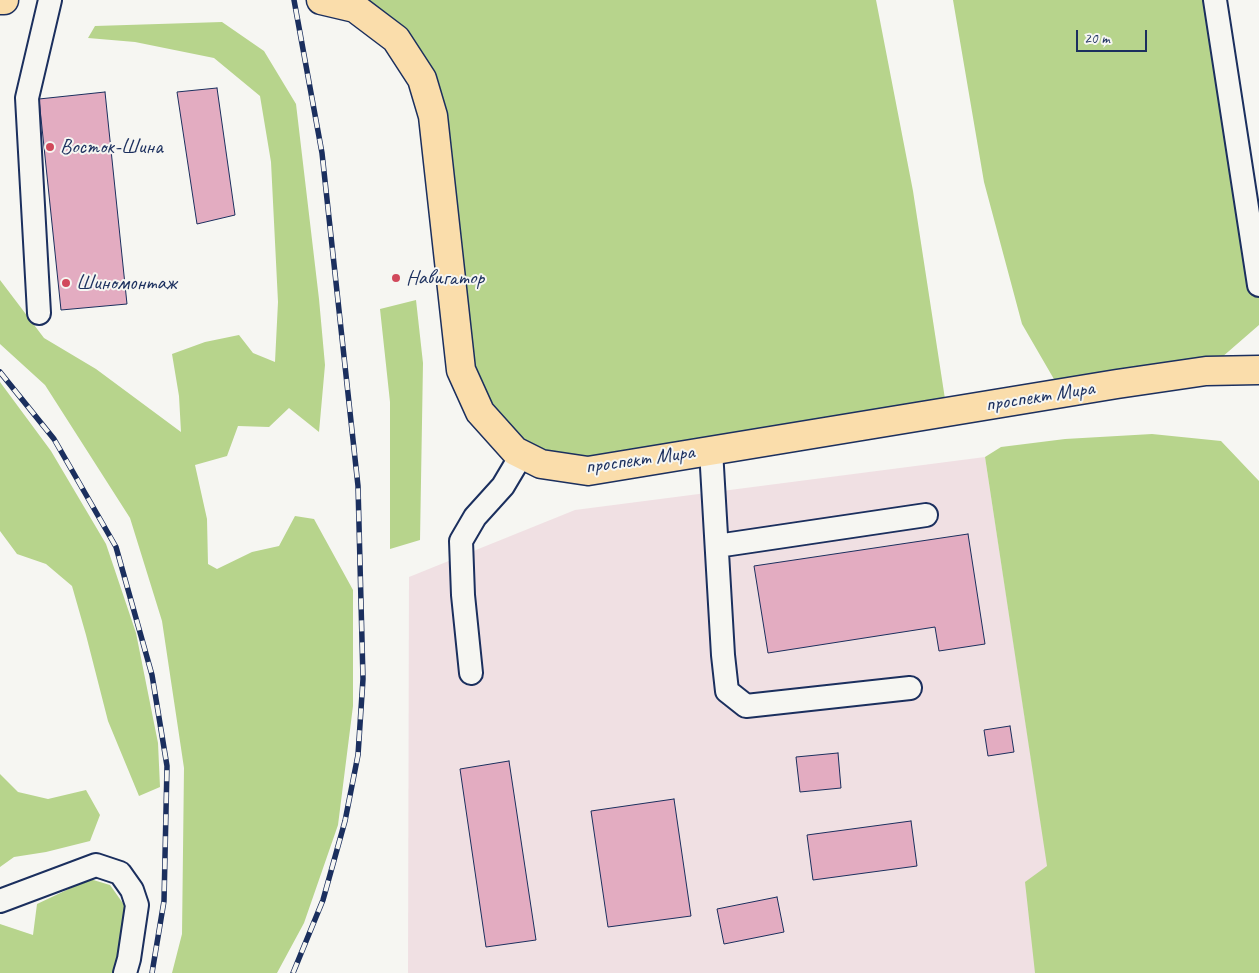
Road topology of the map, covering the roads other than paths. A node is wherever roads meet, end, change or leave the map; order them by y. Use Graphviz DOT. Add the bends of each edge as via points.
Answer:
graph roads {
  1 [pos="0,0"];
  2 [pos="4,0"];
  3 [pos="50,0"];
  4 [pos="321,0"];
  5 [pos="1215,0"];
  6 [pos="352,4"];
  7 [pos="1259,284"];
  8 [pos="39,313"];
  9 [pos="1259,370"];
  10 [pos="711,450"];
  11 [pos="522,454"];
  12 [pos="926,515"];
  13 [pos="717,546"];
  14 [pos="471,673"];
  15 [pos="910,688"];
  16 [pos="0,901"];
  17 [pos="125,973"];
  1 -- 2 [label="main road"];
  3 -- 8 [label="street" via="27,98"];
  4 -- 6 [label="main road, проспект Мира"];
  5 -- 7 [label="street"];
  6 -- 11 [label="main road, проспект Мира" via="396,39 422,79 433,116 461,370 480,412 515,451"];
  9 -- 10 [label="main road, проспект Мира" via="1206,371"];
  10 -- 11 [label="main road, проспект Мира" via="588,471 541,464"];
  10 -- 13 [label="street"];
  11 -- 14 [label="street" via="503,486 475,517 461,541"];
  12 -- 13 [label="street"];
  13 -- 15 [label="street" via="722,655 727,691 746,706"];
  16 -- 17 [label="street" via="96,865 120,873 137,904"];
}
